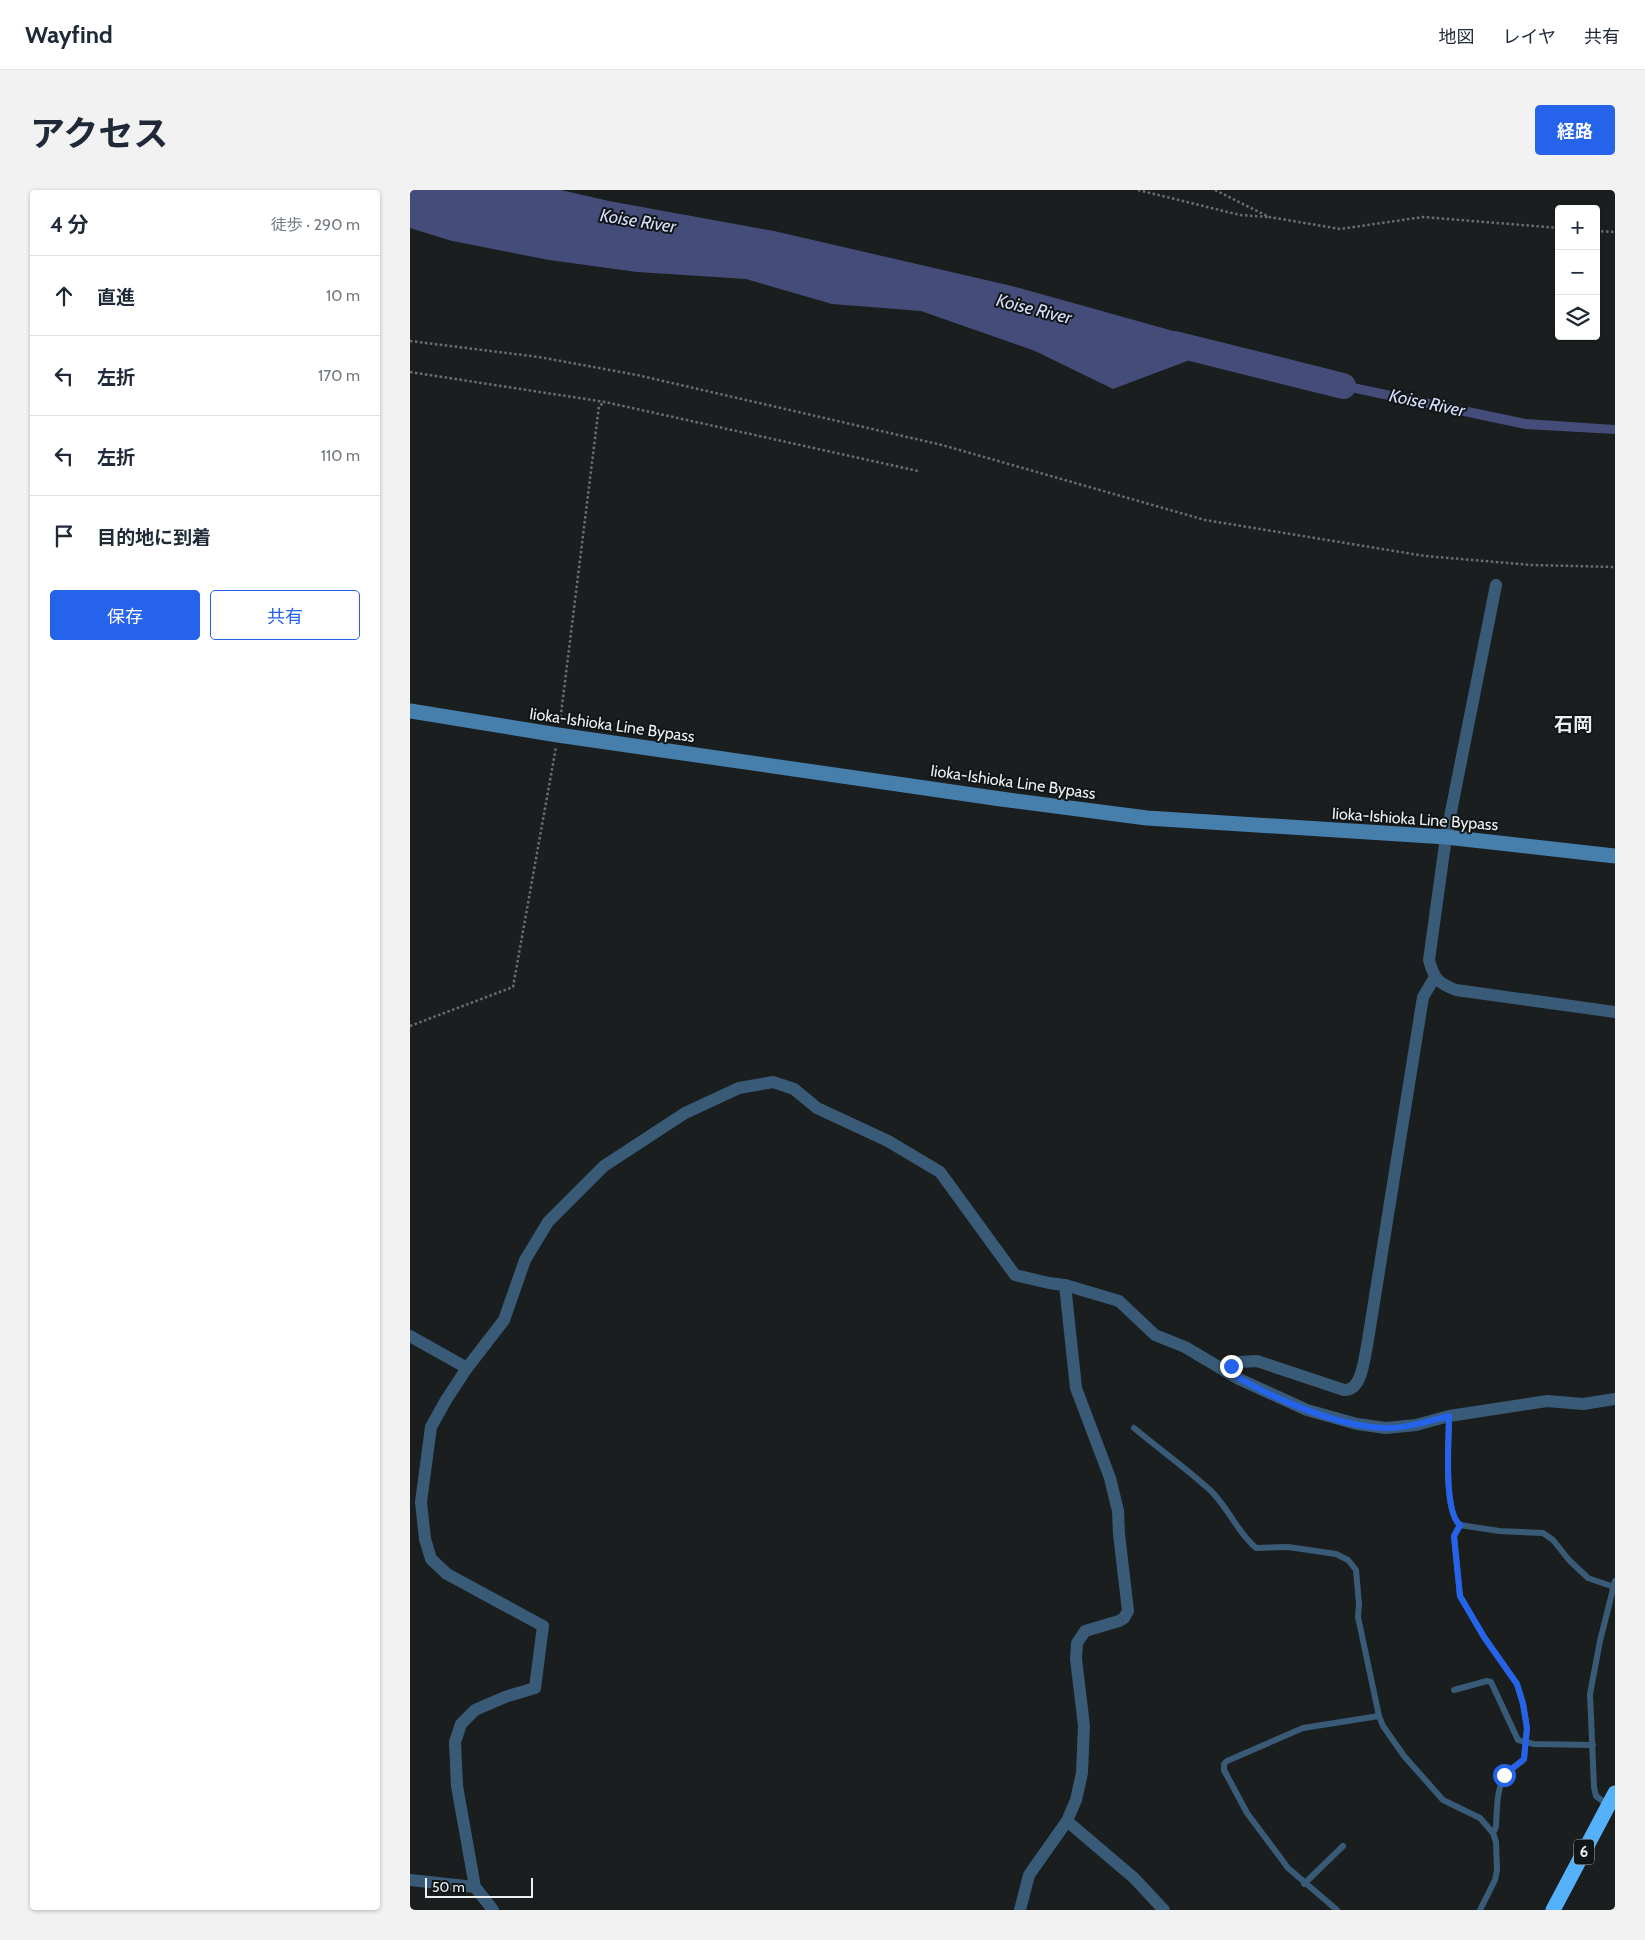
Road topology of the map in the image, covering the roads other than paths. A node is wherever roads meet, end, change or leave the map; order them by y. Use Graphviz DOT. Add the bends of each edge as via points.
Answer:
graph roads {
  1 [pos="1496,585"];
  2 [pos="410,712"];
  3 [pos="1446,837"];
  4 [pos="1615,856"];
  5 [pos="1435,977"];
  6 [pos="1615,1012"];
  7 [pos="1065,1285"];
  8 [pos="410,1336"];
  9 [pos="468,1368"];
  10 [pos="1226,1370"];
  11 [pos="1615,1399"];
  12 [pos="1449,1416"];
  13 [pos="1134,1428"];
  14 [pos="1460,1525"];
  15 [pos="1614,1584"];
  16 [pos="1454,1690"];
  17 [pos="1379,1716"];
  18 [pos="1526,1742"];
  19 [pos="1594,1745"];
  20 [pos="1612,1799"];
  21 [pos="1067,1821"];
  22 [pos="1493,1833"];
  23 [pos="1343,1846"];
  24 [pos="410,1880"];
  25 [pos="1304,1884"];
  26 [pos="475,1887"];
  27 [pos="493,1910"];
  28 [pos="1020,1910"];
  29 [pos="1164,1910"];
  30 [pos="1337,1910"];
  31 [pos="1480,1910"];
  32 [pos="1553,1910"];
  1 -- 3 [label="street"];
  2 -- 3 [label="main road, Iioka-Ishioka Line Bypass" via="1002,800 1138,817"];
  3 -- 4 [label="main road, Iioka-Ishioka Line Bypass"];
  3 -- 5 [label="street" via="1429,960"];
  5 -- 6 [label="street" via="1456,990"];
  5 -- 10 [label="street" via="1423,996 1367,1346 1356,1385 1344,1390 1257,1361 1240,1362"];
  7 -- 9 [label="street" via="1015,1275 940,1172 888,1141 817,1108 794,1088 773,1082 739,1088 686,1113 604,1166 548,1222 525,1260 504,1320"];
  7 -- 10 [label="street" via="1119,1301 1155,1334"];
  7 -- 21 [label="street" via="1076,1388 1110,1478 1118,1511 1128,1611 1118,1621 1085,1632 1077,1643 1084,1755 1076,1800"];
  8 -- 9 [label="street"];
  9 -- 26 [label="street" via="430,1427 421,1502 429,1553 447,1574 543,1626 535,1688 475,1710 461,1724 455,1742 456,1786"];
  10 -- 12 [label="street" via="1307,1410 1356,1424 1386,1428"];
  11 -- 12 [label="street" via="1583,1404 1546,1401"];
  12 -- 14 [label="lane" via="1450,1498 1454,1518"];
  13 -- 17 [label="lane" via="1210,1491 1256,1548 1288,1547 1336,1554 1352,1564 1358,1577 1358,1617"];
  14 -- 15 [label="lane" via="1543,1533 1588,1578"];
  14 -- 18 [label="lane" via="1454,1536 1460,1596 1517,1684 1527,1728"];
  15 -- 19 [label="lane" via="1590,1694"];
  16 -- 18 [label="lane" via="1491,1682 1512,1730 1518,1740"];
  17 -- 22 [label="lane" via="1404,1756 1443,1800 1480,1818"];
  17 -- 25 [label="lane" via="1303,1728 1224,1764 1224,1770 1247,1813"];
  18 -- 19 [label="lane"];
  18 -- 22 [label="lane" via="1521,1762 1504,1775"];
  19 -- 20 [label="lane" via="1596,1796"];
  20 -- 32 [label="highway, 6"];
  21 -- 28 [label="street" via="1029,1875"];
  21 -- 29 [label="street" via="1134,1878"];
  22 -- 31 [label="lane" via="1497,1870"];
  23 -- 25 [label="lane"];
  24 -- 26 [label="street"];
  25 -- 30 [label="lane"];
  26 -- 27 [label="street"];
}
